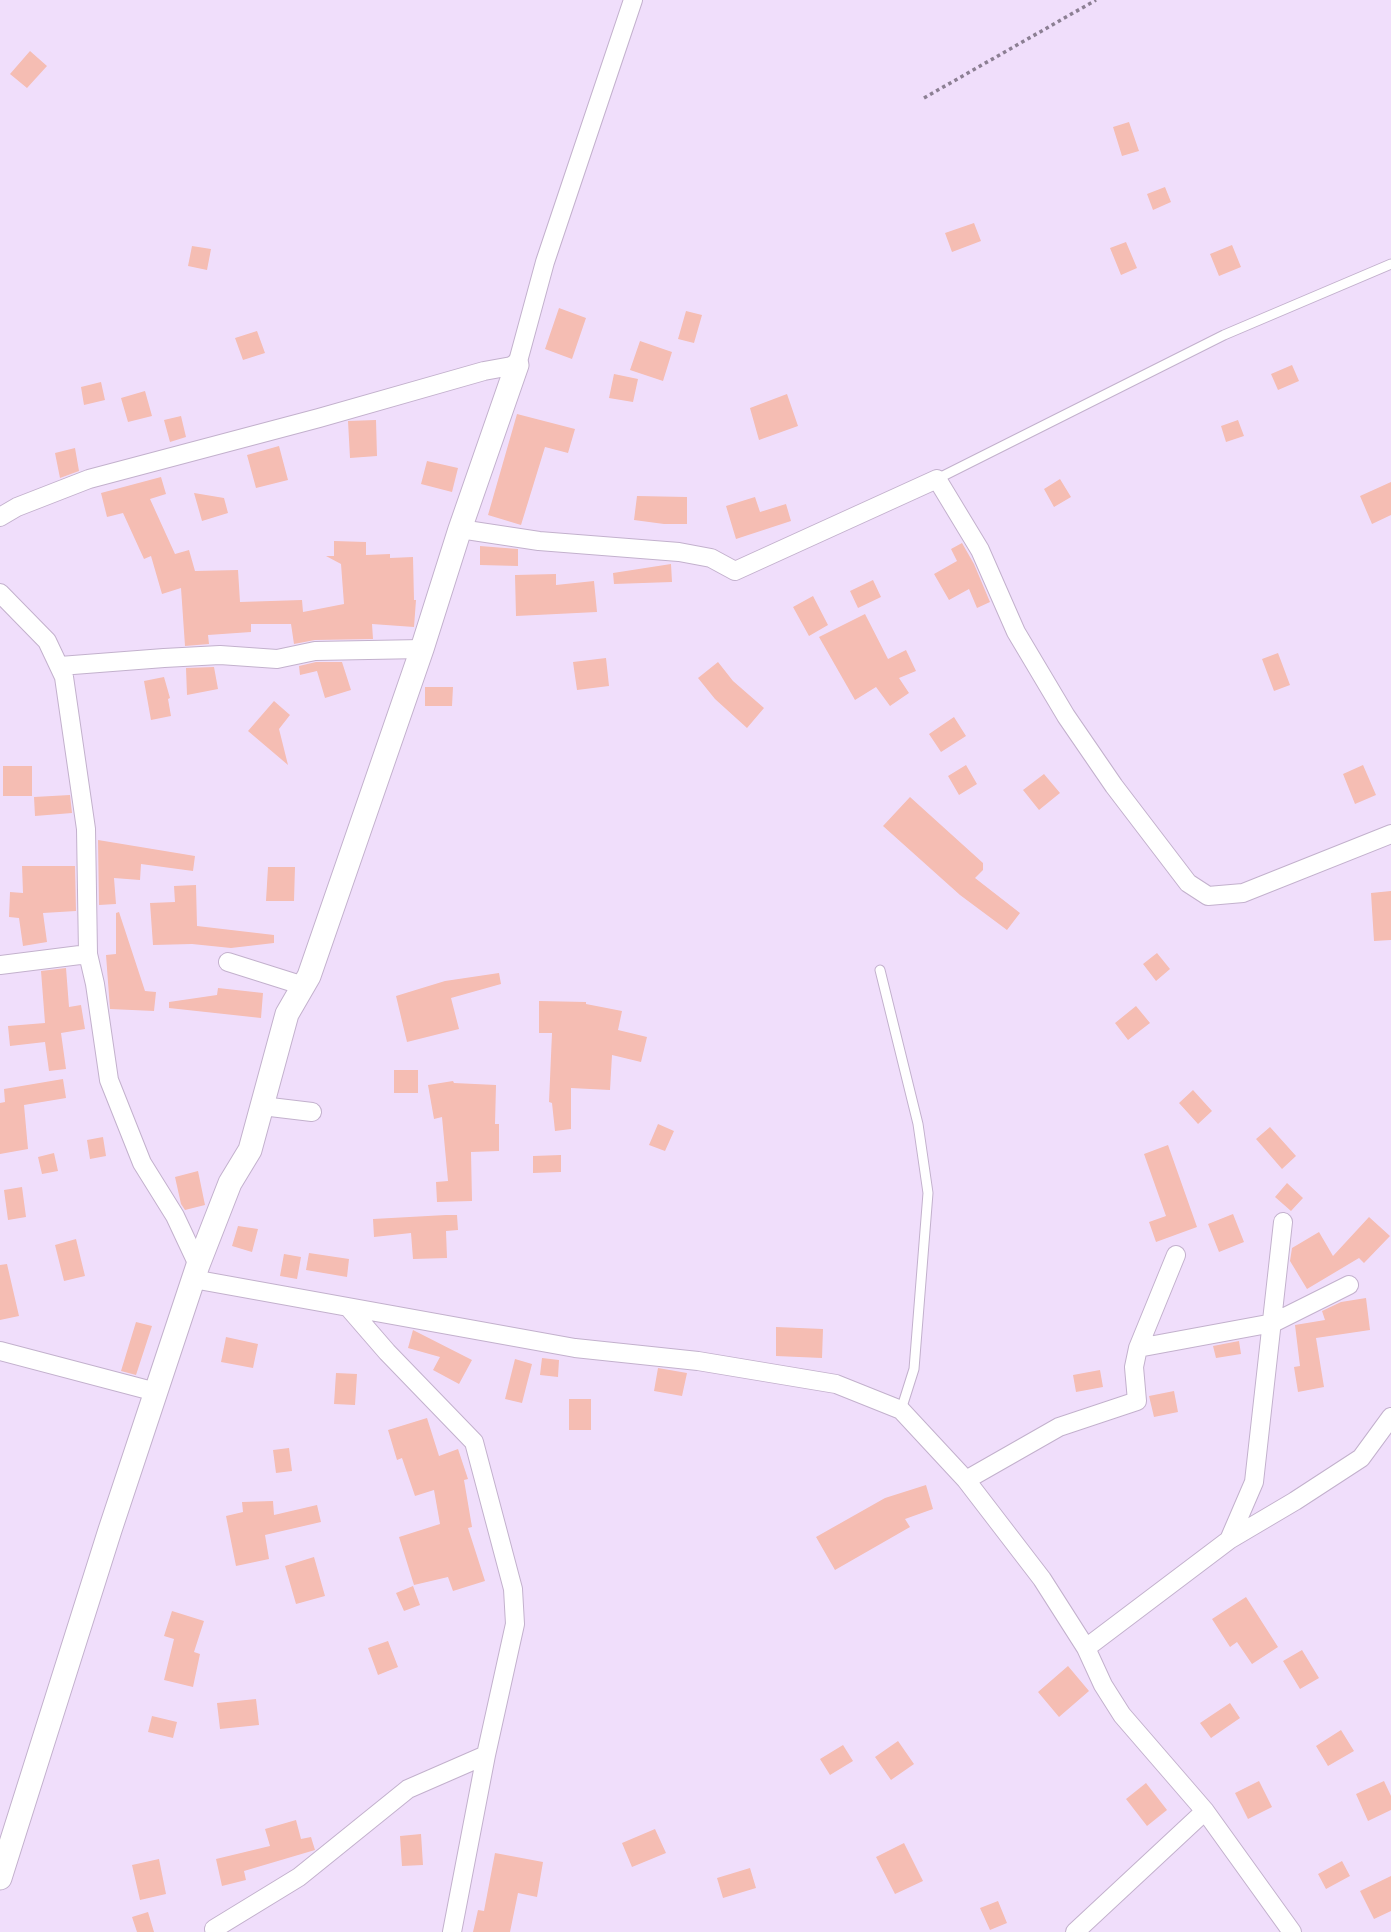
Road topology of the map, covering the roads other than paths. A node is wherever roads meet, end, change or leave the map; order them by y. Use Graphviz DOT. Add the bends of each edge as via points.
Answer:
graph roads {
  1 [pos="633,0"];
  2 [pos="1391,264"];
  3 [pos="517,365"];
  4 [pos="937,479"];
  5 [pos="0,517"];
  6 [pos="460,528"];
  7 [pos="0,593"];
  8 [pos="422,649"];
  9 [pos="60,666"];
  10 [pos="1391,834"];
  11 [pos="88,954"];
  12 [pos="228,962"];
  13 [pos="0,965"];
  14 [pos="880,970"];
  15 [pos="304,986"];
  16 [pos="262,1106"];
  17 [pos="312,1112"];
  18 [pos="1283,1222"];
  19 [pos="1176,1255"];
  20 [pos="196,1272"];
  21 [pos="1349,1285"];
  22 [pos="348,1307"];
  23 [pos="1273,1323"];
  24 [pos="1139,1348"];
  25 [pos="0,1351"];
  26 [pos="156,1392"];
  27 [pos="901,1410"];
  28 [pos="1391,1417"];
  29 [pos="966,1480"];
  30 [pos="1229,1540"];
  31 [pos="1086,1648"];
  32 [pos="486,1755"];
  33 [pos="1205,1811"];
  34 [pos="6,1844"];
  35 [pos="0,1878"];
  36 [pos="214,1929"];
  37 [pos="452,1932"];
  38 [pos="1074,1932"];
  39 [pos="1292,1932"];
  1 -- 3 [label="street" via="545,262"];
  2 -- 4 [label="lane" via="1224,335"];
  3 -- 5 [label="street" via="89,479"];
  3 -- 6 [label="street"];
  4 -- 6 [label="street" via="735,571 711,558 679,552 539,541"];
  4 -- 10 [label="street" via="980,550 1016,632 1066,716 1188,883 1208,896 1243,893"];
  6 -- 8 [label="street"];
  7 -- 9 [label="street" via="47,641"];
  8 -- 9 [label="street" via="316,651 277,659 197,656"];
  8 -- 15 [label="street"];
  9 -- 11 [label="street" via="86,829"];
  11 -- 13 [label="street"];
  11 -- 20 [label="street" via="109,1080 142,1163 175,1216"];
  12 -- 15 [label="street"];
  14 -- 27 [label="lane" via="918,1124 928,1192 914,1368"];
  15 -- 16 [label="street" via="287,1014"];
  16 -- 17 [label="street"];
  16 -- 20 [label="street" via="250,1150 230,1183"];
  18 -- 23 [label="street"];
  19 -- 24 [label="street"];
  20 -- 22 [label="street"];
  20 -- 26 [label="street"];
  21 -- 23 [label="street"];
  22 -- 27 [label="street" via="575,1348 698,1361 836,1384"];
  22 -- 32 [label="street" via="474,1442 513,1588 515,1624"];
  23 -- 24 [label="street"];
  23 -- 30 [label="street" via="1254,1482"];
  24 -- 29 [label="street" via="1134,1367 1137,1401 1059,1427"];
  25 -- 26 [label="street"];
  26 -- 34 [label="street"];
  27 -- 29 [label="street"];
  28 -- 30 [label="street" via="1361,1458"];
  29 -- 31 [label="street" via="1042,1579"];
  30 -- 31 [label="street"];
  31 -- 33 [label="street" via="1122,1715"];
  32 -- 36 [label="street" via="408,1789 299,1877"];
  32 -- 37 [label="street"];
  33 -- 38 [label="street"];
  33 -- 39 [label="street"];
  34 -- 35 [label="street"];
}
